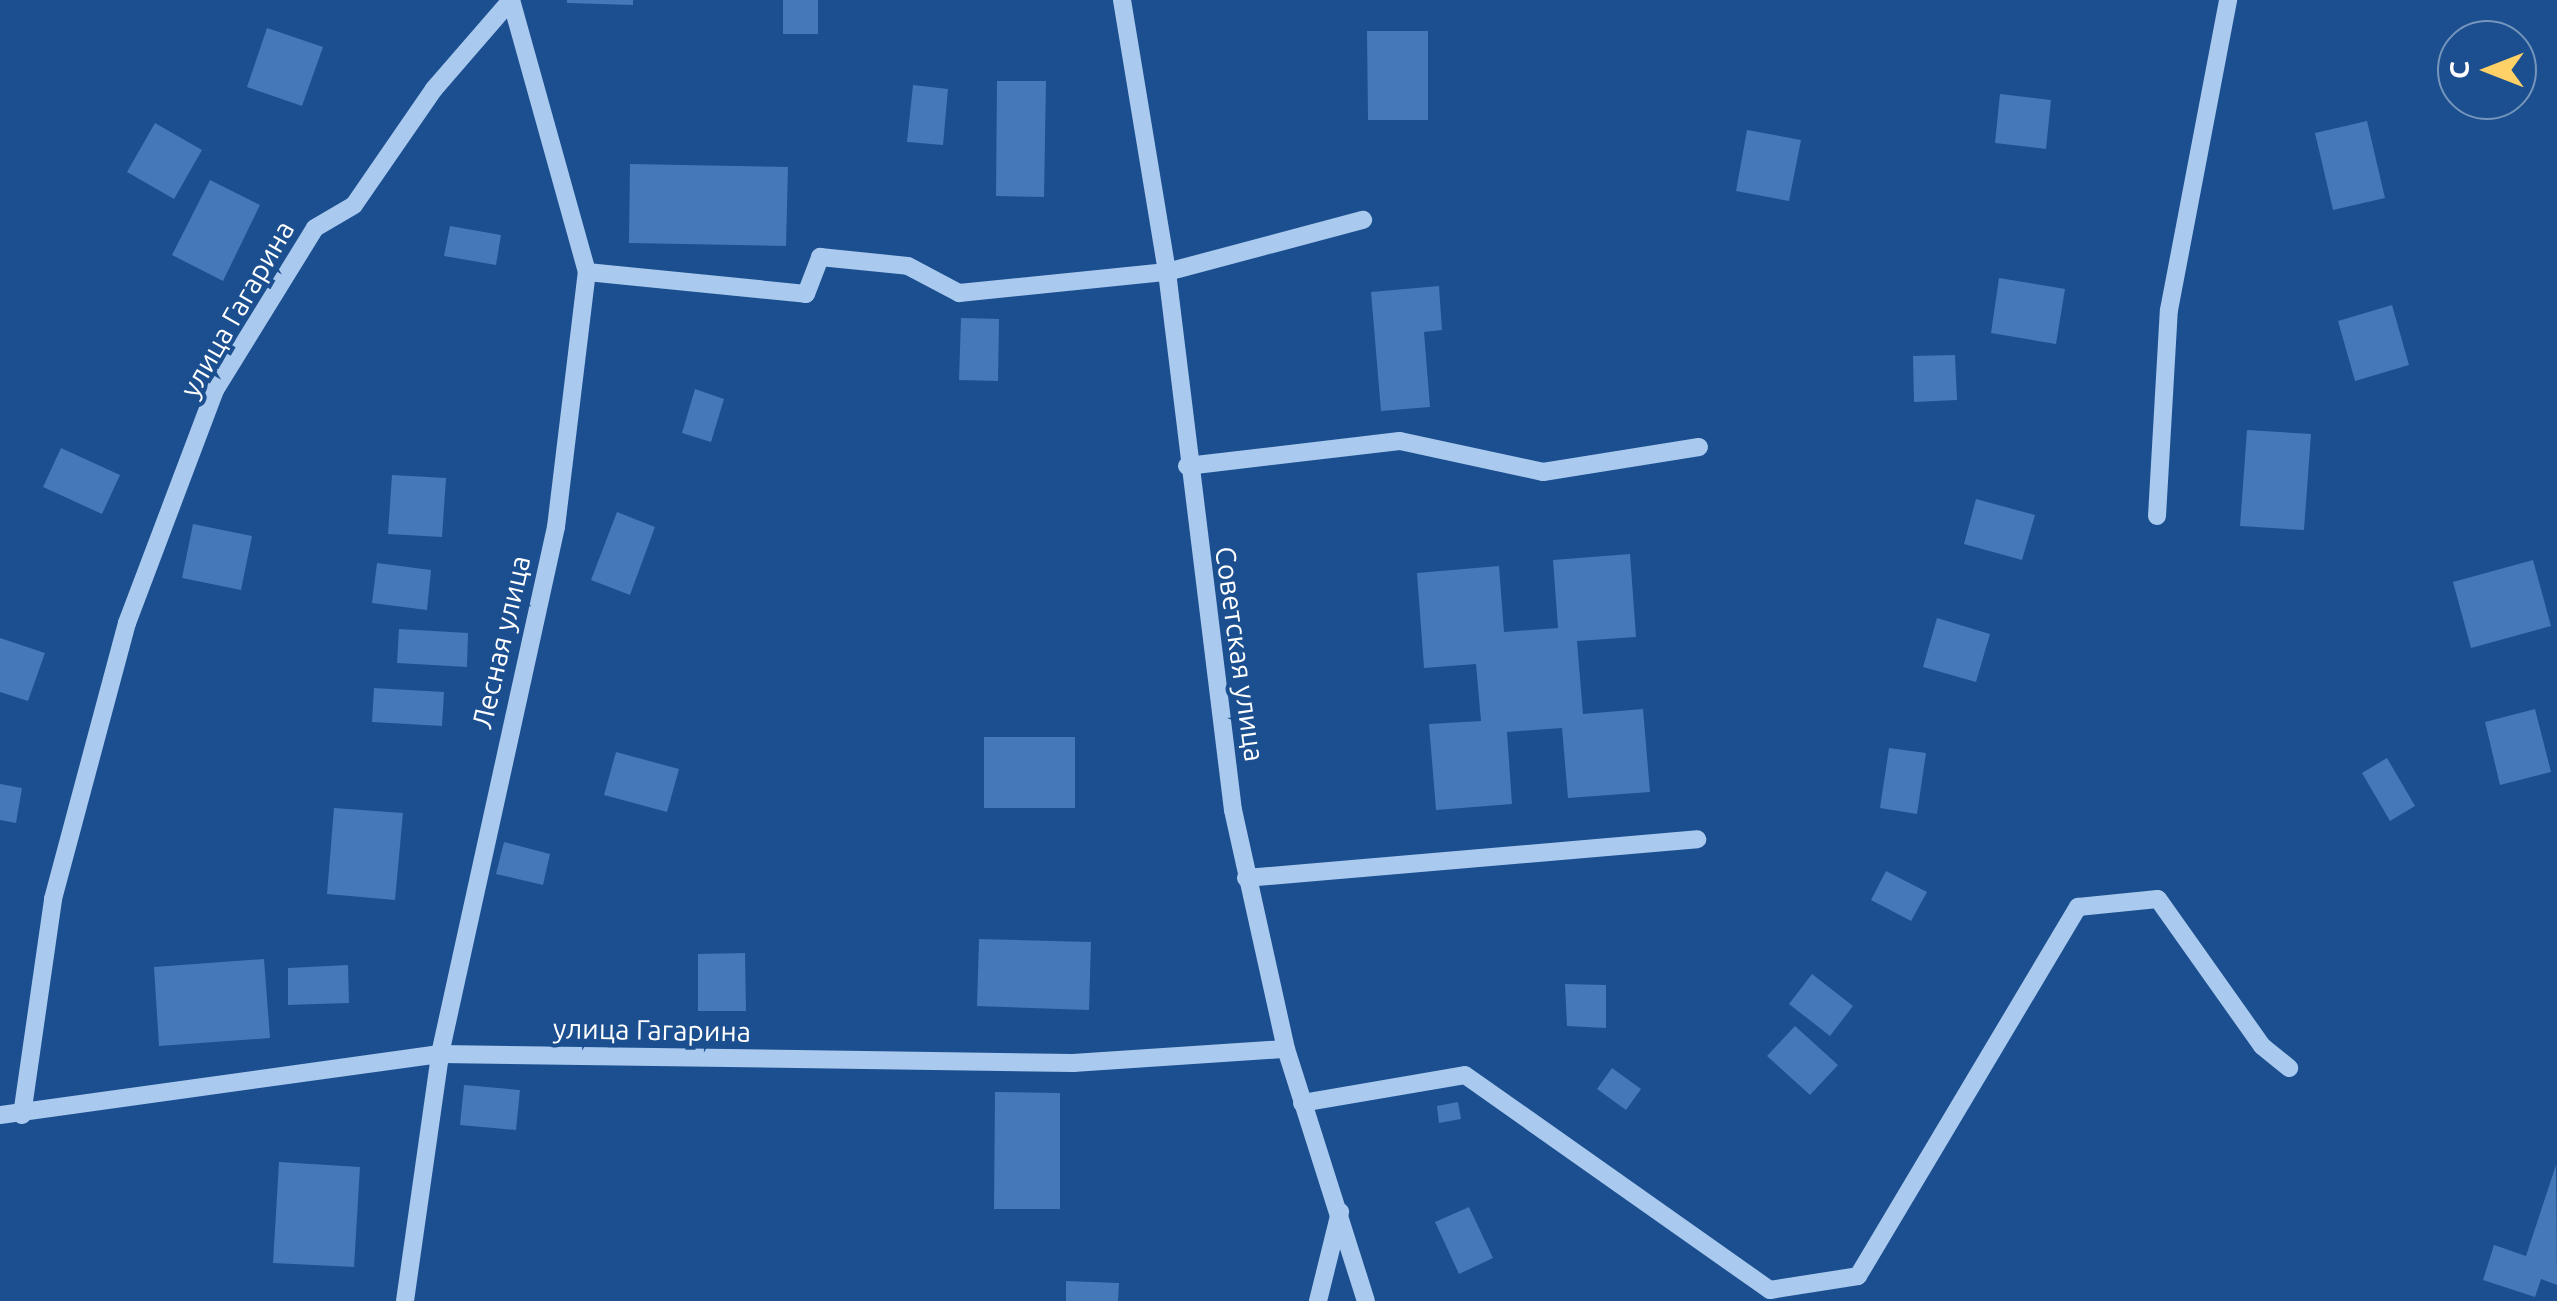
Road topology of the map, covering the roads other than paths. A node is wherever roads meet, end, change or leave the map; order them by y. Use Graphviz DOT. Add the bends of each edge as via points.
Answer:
graph roads {
  1 [pos="511,0"];
  2 [pos="1122,0"];
  3 [pos="2228,0"];
  4 [pos="1363,220"];
  5 [pos="587,272"];
  6 [pos="1167,272"];
  7 [pos="1699,446"];
  8 [pos="1187,466"];
  9 [pos="2157,516"];
  10 [pos="1697,839"];
  11 [pos="1246,878"];
  12 [pos="1286,1050"];
  13 [pos="440,1054"];
  14 [pos="2289,1068"];
  15 [pos="1302,1104"];
  16 [pos="0,1115"];
  17 [pos="22,1115"];
  18 [pos="1340,1211"];
  19 [pos="405,1301"];
  20 [pos="1318,1301"];
  21 [pos="1366,1301"];
  1 -- 5 [label="street, Лесная улица"];
  1 -- 17 [label="street, улица Гагарина" via="434,88 354,205 314,228 215,390 128,623 63,862"];
  2 -- 6 [label="street, Советская улица"];
  3 -- 9 [label="street" via="2169,310"];
  4 -- 6 [label="street"];
  5 -- 6 [label="street" via="806,294 820,257 908,266 959,293"];
  5 -- 13 [label="street, Лесная улица" via="556,527"];
  6 -- 8 [label="street, Советская улица"];
  7 -- 8 [label="street" via="1543,472 1400,441"];
  8 -- 11 [label="street, Советская улица"];
  10 -- 11 [label="street"];
  11 -- 12 [label="street, Советская улица"];
  12 -- 13 [label="street, улица Гагарина" via="1073,1063"];
  12 -- 15 [label="street, Советская улица"];
  13 -- 17 [label="street, улица Гагарина"];
  13 -- 19 [label="street, Лесная улица"];
  14 -- 15 [label="street" via="2262,1046 2158,899 2078,907 1858,1276 1770,1290 1465,1076"];
  15 -- 18 [label="street, Советская улица"];
  16 -- 17 [label="street, улица Гагарина"];
  18 -- 20 [label="street"];
  18 -- 21 [label="street, Советская улица"];
}
